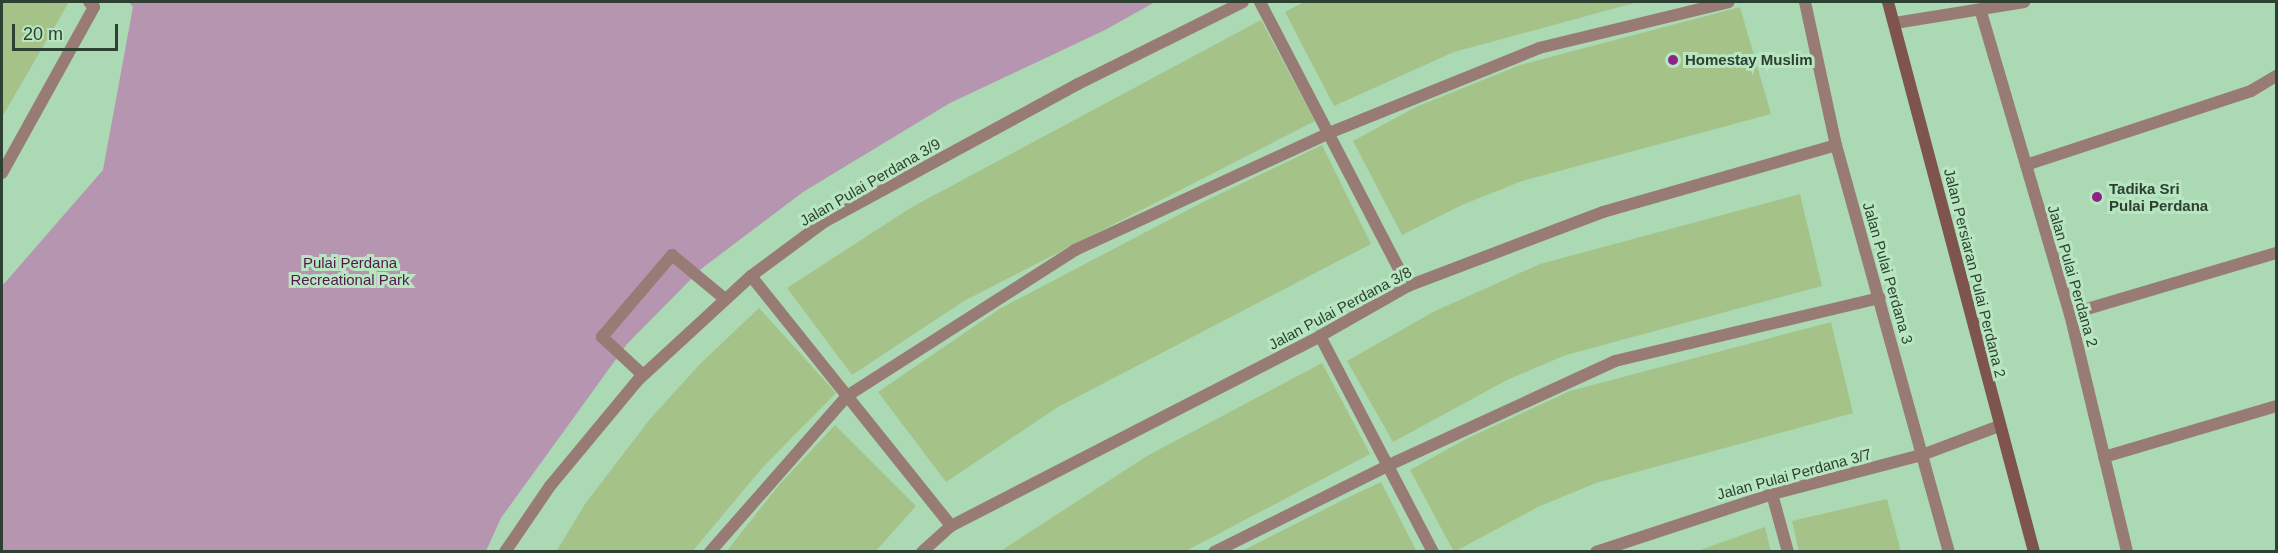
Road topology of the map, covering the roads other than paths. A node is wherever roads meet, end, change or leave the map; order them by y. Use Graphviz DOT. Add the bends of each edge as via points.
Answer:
graph roads {
  1 [pos="1243,2"];
  2 [pos="1260,2"];
  3 [pos="1729,2"];
  4 [pos="1805,2"];
  5 [pos="1888,2"];
  6 [pos="2024,2"];
  7 [pos="92,4"];
  8 [pos="1981,12"];
  9 [pos="1895,23"];
  10 [pos="2277,76"];
  11 [pos="1329,133"];
  12 [pos="1836,145"];
  13 [pos="2026,165"];
  14 [pos="2,173"];
  15 [pos="2277,253"];
  16 [pos="751,276"];
  17 [pos="1408,286"];
  18 [pos="1880,298"];
  19 [pos="725,299"];
  20 [pos="2070,314"];
  21 [pos="1320,336"];
  22 [pos="643,375"];
  23 [pos="847,396"];
  24 [pos="2277,406"];
  25 [pos="1999,426"];
  26 [pos="1922,455"];
  27 [pos="2104,457"];
  28 [pos="1389,465"];
  29 [pos="1772,494"];
  30 [pos="951,526"];
  31 [pos="1617,547"];
  32 [pos="506,552"];
  33 [pos="710,552"];
  34 [pos="922,552"];
  35 [pos="1214,552"];
  36 [pos="1433,552"];
  37 [pos="1596,552"];
  38 [pos="1788,552"];
  39 [pos="1949,552"];
  40 [pos="2034,552"];
  41 [pos="2127,552"];
  1 -- 16 [label="street, Jalan Pulai Perdana 3/9" via="1072,87 824,222"];
  2 -- 11 [label="street"];
  3 -- 11 [label="street" via="1539,48"];
  4 -- 12 [label="street, Jalan Pulai Perdana 3"];
  5 -- 9 [label="street, Jalan Persiaran Pulai Perdana 2"];
  6 -- 8 [label="street"];
  7 -- 14 [label="street"];
  8 -- 9 [label="street"];
  8 -- 13 [label="street, Jalan Pulai Perdana 2"];
  9 -- 25 [label="street, Jalan Persiaran Pulai Perdana 2"];
  10 -- 13 [label="street" via="2251,91"];
  11 -- 17 [label="street"];
  11 -- 23 [label="street" via="1075,250"];
  12 -- 17 [label="street, Jalan Pulai Perdana 3/8" via="1603,212"];
  12 -- 18 [label="street, Jalan Pulai Perdana 3"];
  13 -- 20 [label="street, Jalan Pulai Perdana 2"];
  15 -- 20 [label="street"];
  16 -- 19 [label="street, Jalan Pulai Perdana 3/9"];
  16 -- 23 [label="street"];
  17 -- 21 [label="street, Jalan Pulai Perdana 3/8"];
  18 -- 26 [label="street, Jalan Pulai Perdana 3"];
  18 -- 28 [label="street" via="1615,361"];
  19 -- 22 [label="street, Jalan Pulai Perdana 3/9"];
  19 -- 22 [label="street" via="672,255 602,337"];
  20 -- 27 [label="street, Jalan Pulai Perdana 2"];
  21 -- 28 [label="street"];
  21 -- 30 [label="street, Jalan Pulai Perdana 3/8"];
  22 -- 32 [label="street, Jalan Pulai Perdana 3/9" via="550,486"];
  23 -- 30 [label="street"];
  23 -- 33 [label="street"];
  24 -- 27 [label="street"];
  25 -- 26 [label="street, Jalan Pulai Perdana 3/7"];
  25 -- 40 [label="street, Jalan Persiaran Pulai Perdana 2"];
  26 -- 29 [label="street, Jalan Pulai Perdana 3/7"];
  26 -- 39 [label="street, Jalan Pulai Perdana 3"];
  27 -- 41 [label="street, Jalan Pulai Perdana 2"];
  28 -- 35 [label="street"];
  28 -- 36 [label="street"];
  29 -- 31 [label="street, Jalan Pulai Perdana 3/7"];
  29 -- 38 [label="street"];
  30 -- 34 [label="street, Jalan Pulai Perdana 3/8"];
  31 -- 37 [label="street, Jalan Pulai Perdana 3/7"];
}
